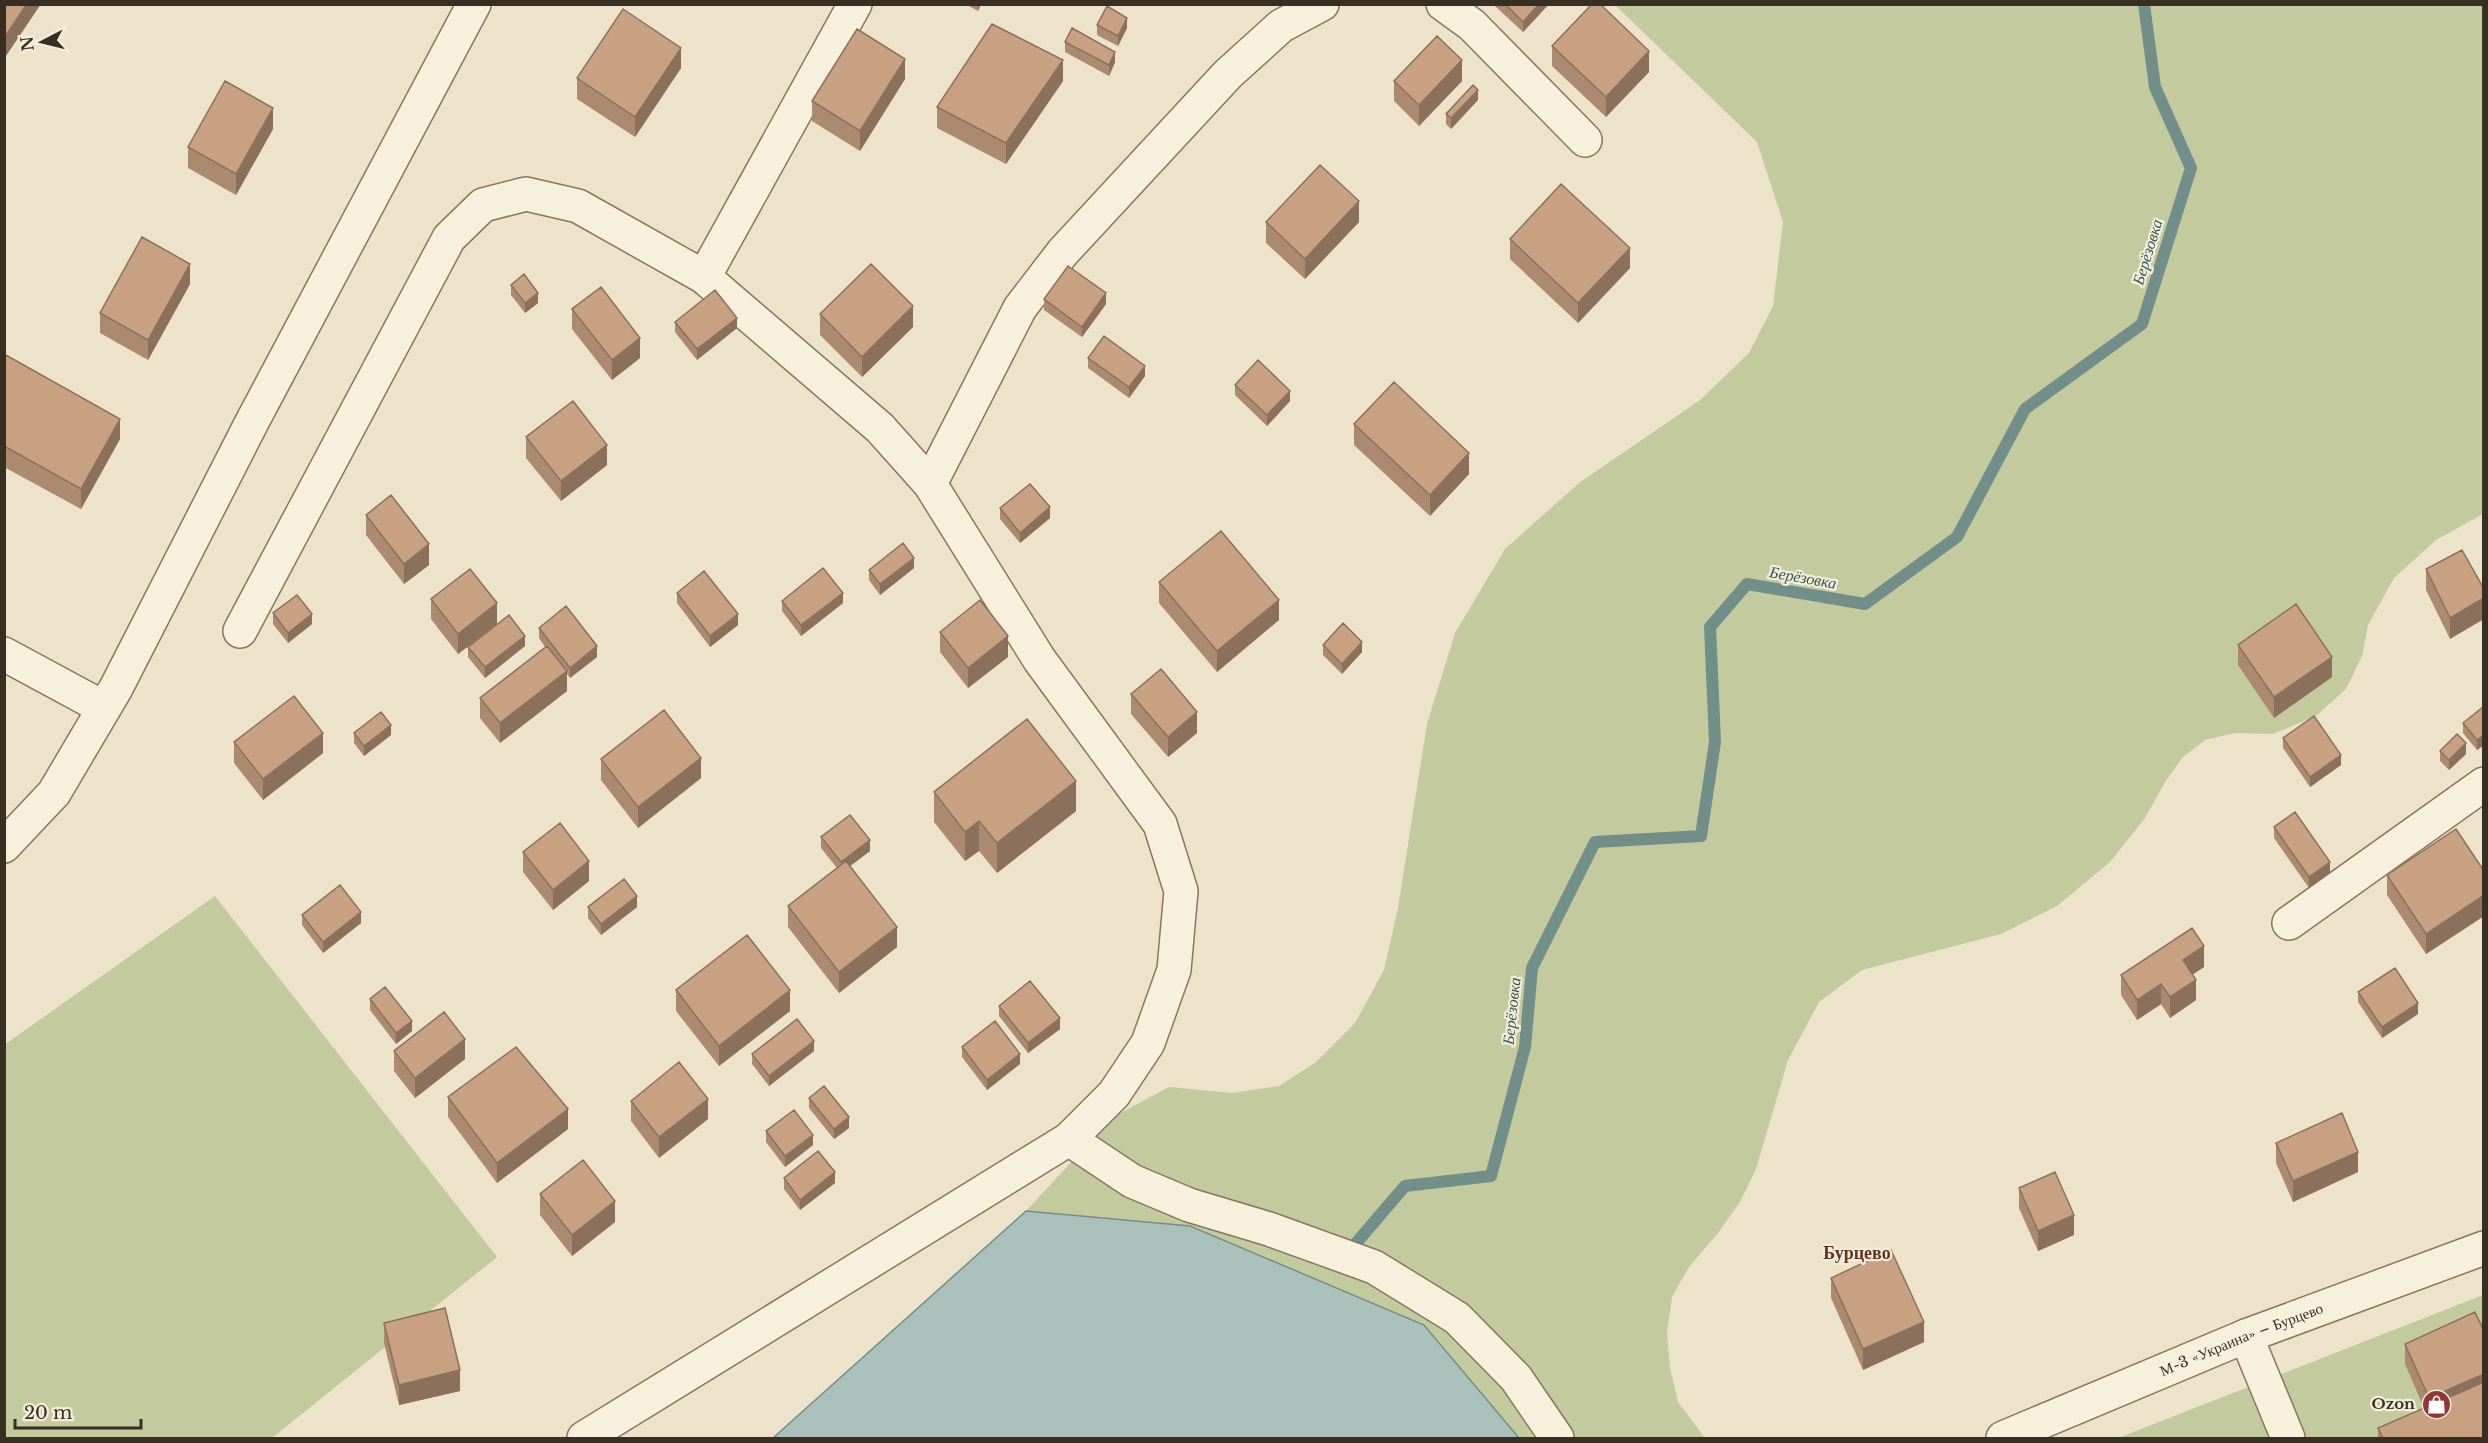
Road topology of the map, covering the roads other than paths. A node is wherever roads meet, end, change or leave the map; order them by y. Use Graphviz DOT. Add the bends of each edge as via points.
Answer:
graph roads {
  1 [pos="474,4"];
  2 [pos="855,4"];
  3 [pos="1322,4"];
  4 [pos="1443,4"];
  5 [pos="1585,140"];
  6 [pos="704,277"];
  7 [pos="930,484"];
  8 [pos="240,631"];
  9 [pos="4,654"];
  10 [pos="104,708"];
  11 [pos="2484,784"];
  12 [pos="4,846"];
  13 [pos="2289,923"];
  14 [pos="1069,1139"];
  15 [pos="2484,1248"];
  16 [pos="2246,1336"];
  17 [pos="584,1438"];
  18 [pos="1557,1438"];
  19 [pos="2003,1438"];
  20 [pos="2288,1438"];
  1 -- 10 [label="street"];
  2 -- 6 [label="street"];
  3 -- 7 [label="street" via="1281,26 1228,74 1063,252 1020,308"];
  4 -- 5 [label="street" via="1472,25"];
  6 -- 7 [label="street" via="880,428"];
  6 -- 8 [label="street" via="578,206 526,194 483,205 449,238"];
  7 -- 14 [label="street" via="1039,659 1160,824 1180,891 1174,970 1148,1043 1114,1094"];
  9 -- 10 [label="street"];
  10 -- 12 [label="street" via="54,793"];
  11 -- 13 [label="street"];
  14 -- 17 [label="street"];
  14 -- 18 [label="street" via="1132,1180 1189,1205 1374,1267 1457,1318 1516,1378"];
  15 -- 16 [label="street, М-3 «Украина» – Бурцево"];
  16 -- 19 [label="street, М-3 «Украина» – Бурцево"];
  16 -- 20 [label="street"];
}
